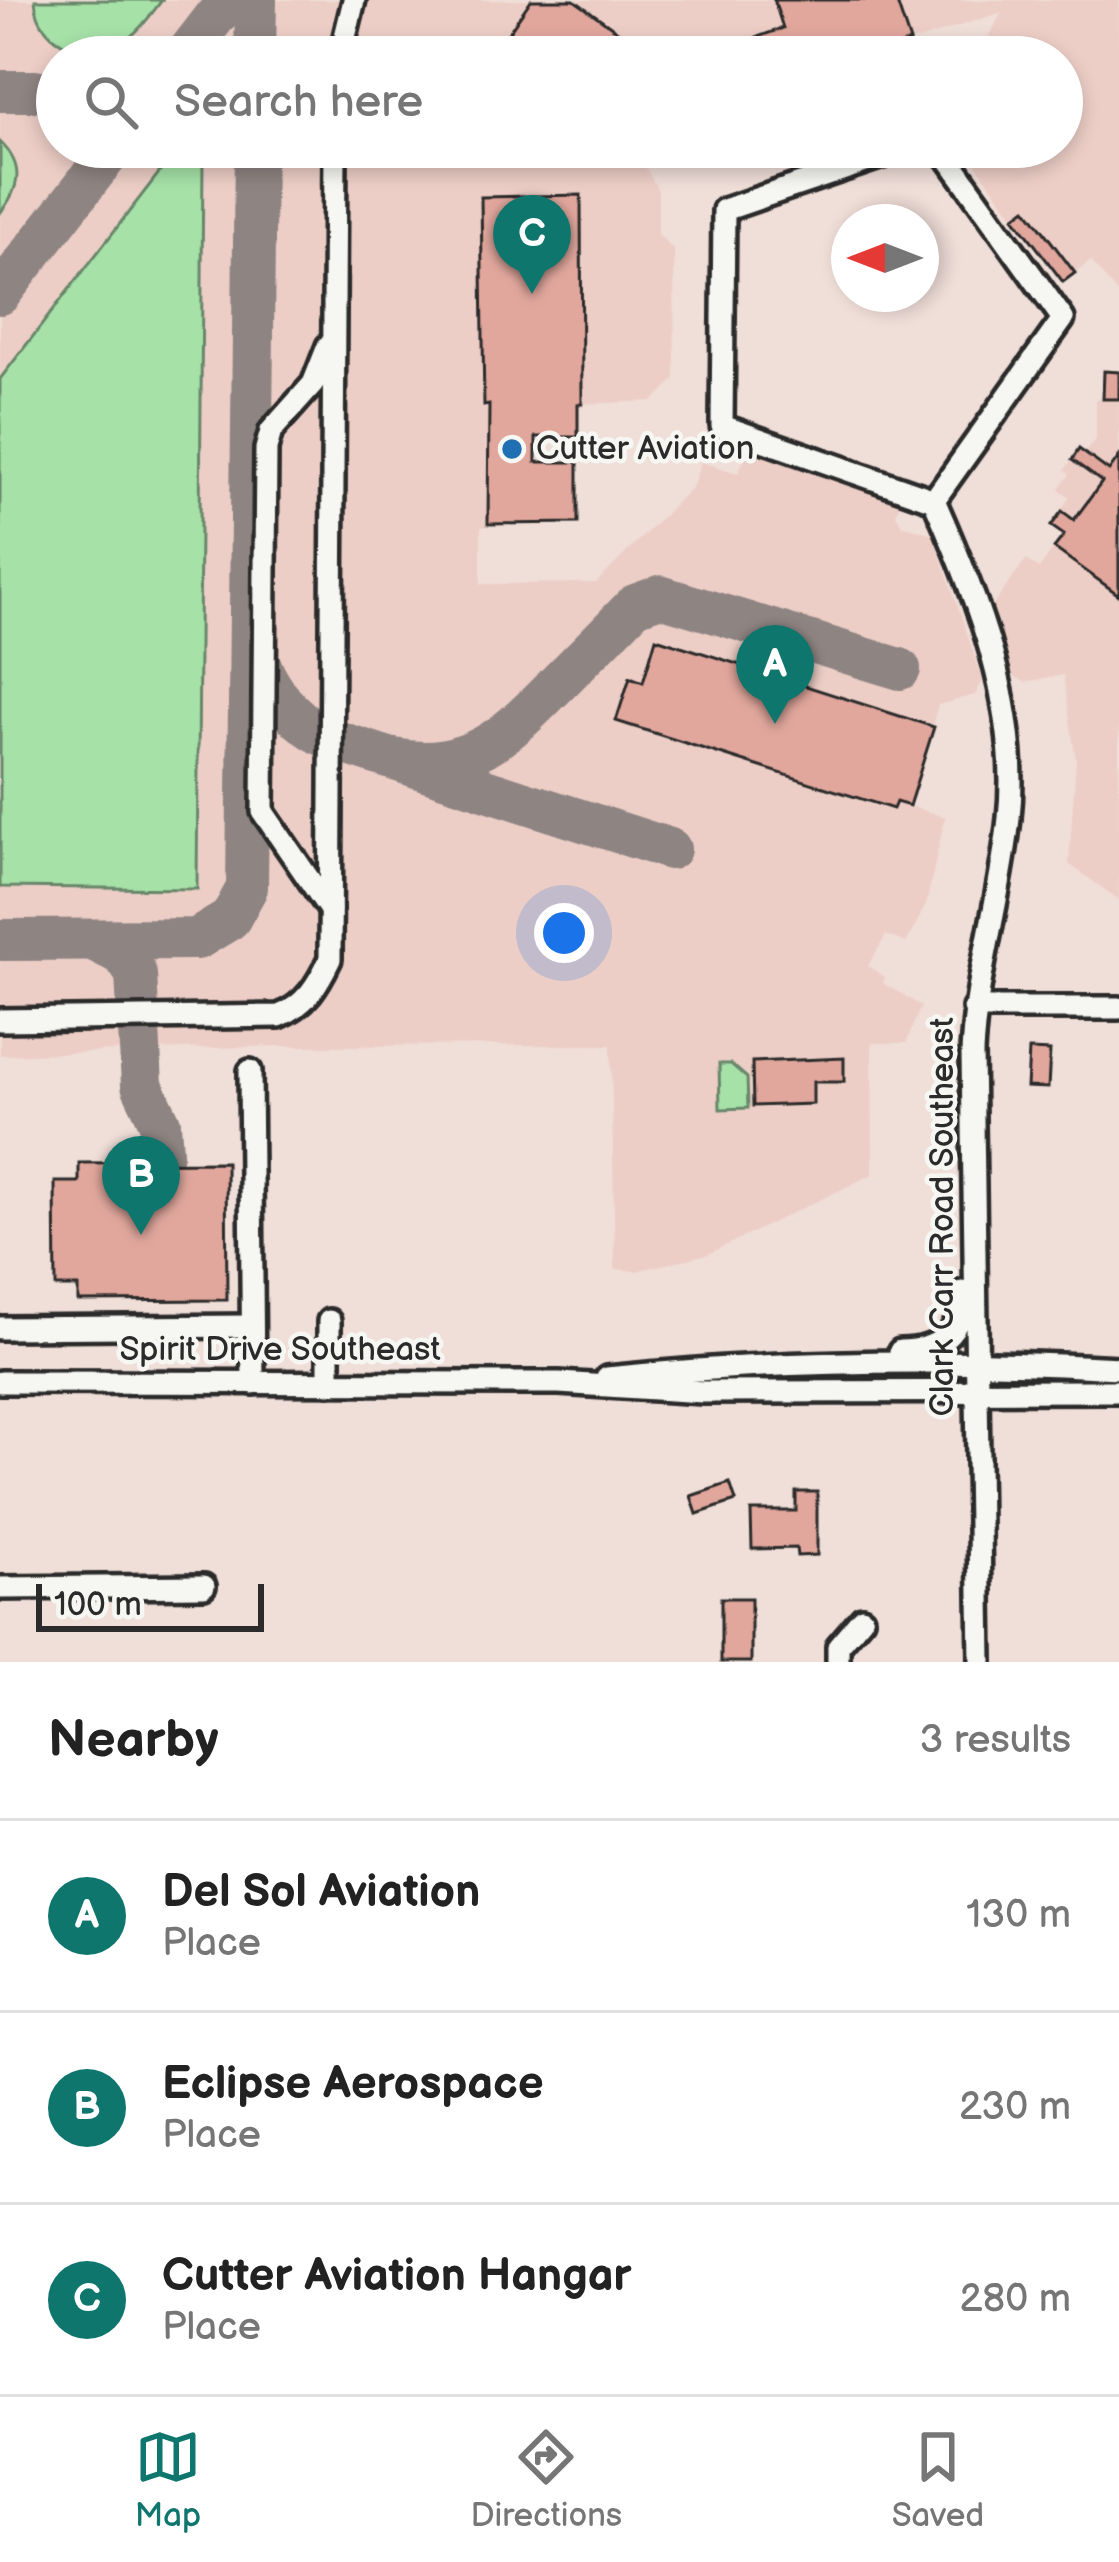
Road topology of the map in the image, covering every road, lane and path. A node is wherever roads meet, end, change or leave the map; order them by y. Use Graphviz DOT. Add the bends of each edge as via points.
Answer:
graph roads {
  1 [pos="354,0"];
  2 [pos="345,36"];
  3 [pos="335,168"];
  4 [pos="847,168"];
  5 [pos="955,168"];
  6 [pos="334,306"];
  7 [pos="934,500"];
  8 [pos="332,916"];
  9 [pos="974,1008"];
  10 [pos="1119,1008"];
  11 [pos="0,1020"];
  12 [pos="250,1071"];
  13 [pos="974,1198"];
  14 [pos="329,1321"];
  15 [pos="250,1326"];
  16 [pos="0,1328"];
  17 [pos="779,1363"];
  18 [pos="976,1364"];
  19 [pos="1119,1368"];
  20 [pos="0,1382"];
  21 [pos="253,1382"];
  22 [pos="329,1383"];
  23 [pos="559,1383"];
  24 [pos="976,1391"];
  25 [pos="1119,1391"];
  26 [pos="204,1586"];
  27 [pos="0,1588"];
  28 [pos="862,1618"];
  29 [pos="838,1662"];
  30 [pos="981,1662"];
  1 -- 2 [label="street"];
  3 -- 6 [label="street"];
  4 -- 7 [label="street" via="724,210 722,426"];
  5 -- 7 [label="street" via="1063,319"];
  6 -- 8 [label="street"];
  6 -- 8 [label="street" via="313,384 271,430 266,449 263,798 266,820"];
  7 -- 9 [label="street, Clark Carr Road Southeast" via="995,669 1012,760 1004,856"];
  8 -- 11 [label="street" via="326,967 287,1013"];
  9 -- 10 [label="street"];
  9 -- 13 [label="street, Clark Carr Road Southeast"];
  12 -- 15 [label="street"];
  13 -- 17 [label="street" via="962,1224 963,1310 941,1342 920,1351 818,1352"];
  13 -- 18 [label="street, Clark Carr Road Southeast"];
  14 -- 22 [label="street"];
  15 -- 16 [label="street"];
  15 -- 21 [label="street"];
  17 -- 18 [label="street"];
  17 -- 23 [label="street"];
  18 -- 19 [label="street"];
  18 -- 24 [label="street, Clark Carr Road Southeast"];
  20 -- 21 [label="street, Spirit Drive Southeast"];
  21 -- 22 [label="street, Spirit Drive Southeast"];
  22 -- 23 [label="street, Spirit Drive Southeast"];
  23 -- 24 [label="street" via="704,1392"];
  24 -- 25 [label="street"];
  24 -- 30 [label="street, Clark Carr Road Southeast"];
  26 -- 27 [label="street"];
  28 -- 29 [label="street" via="838,1646"];
}
